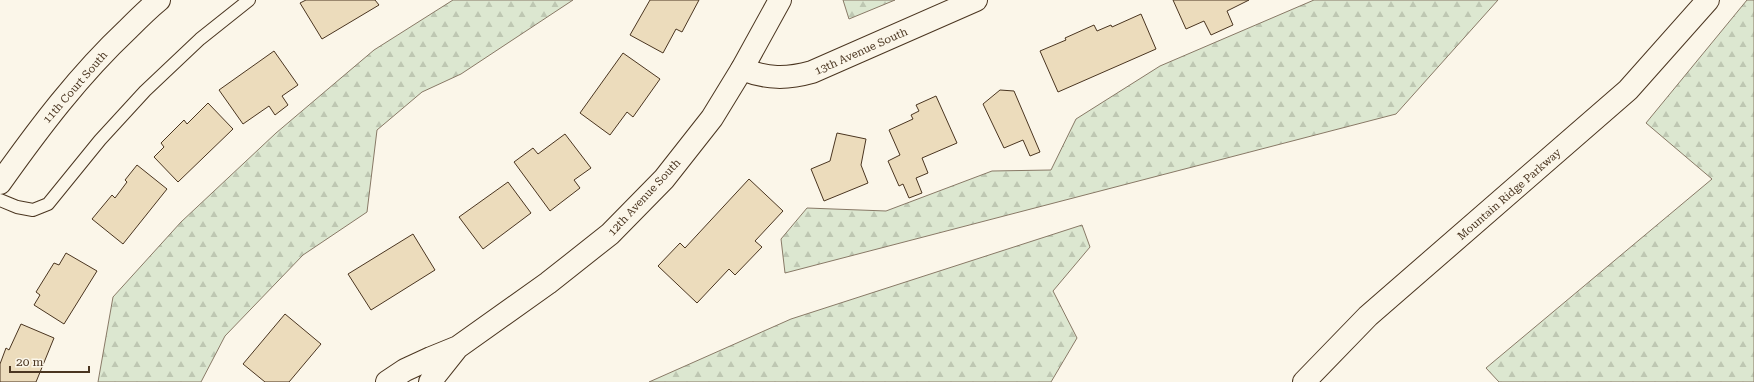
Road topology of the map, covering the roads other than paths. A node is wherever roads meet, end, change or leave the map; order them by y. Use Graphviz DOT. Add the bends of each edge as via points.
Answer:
graph roads {
  1 [pos="249,0"];
  2 [pos="780,0"];
  3 [pos="976,0"];
  4 [pos="1708,0"];
  5 [pos="156,1"];
  6 [pos="742,69"];
  7 [pos="0,183"];
  8 [pos="0,200"];
  9 [pos="458,347"];
  10 [pos="387,382"];
  11 [pos="430,382"];
  12 [pos="1304,382"];
  1 -- 8 [label="lane" via="200,39 145,91 100,140 48,204 33,210"];
  2 -- 6 [label="street, 12th Avenue South"];
  3 -- 6 [label="street, 13th Avenue South" via="796,77 766,77"];
  4 -- 12 [label="street, Mountain Ridge Parkway" via="1628,90 1368,316"];
  5 -- 7 [label="street, 11th Court South" via="74,86"];
  6 -- 9 [label="street, 12th Avenue South" via="712,118 689,149 616,229 580,260"];
  9 -- 10 [label="street, 12th Avenue South" via="404,370"];
  9 -- 11 [label="street, 12th Avenue South"];
}
